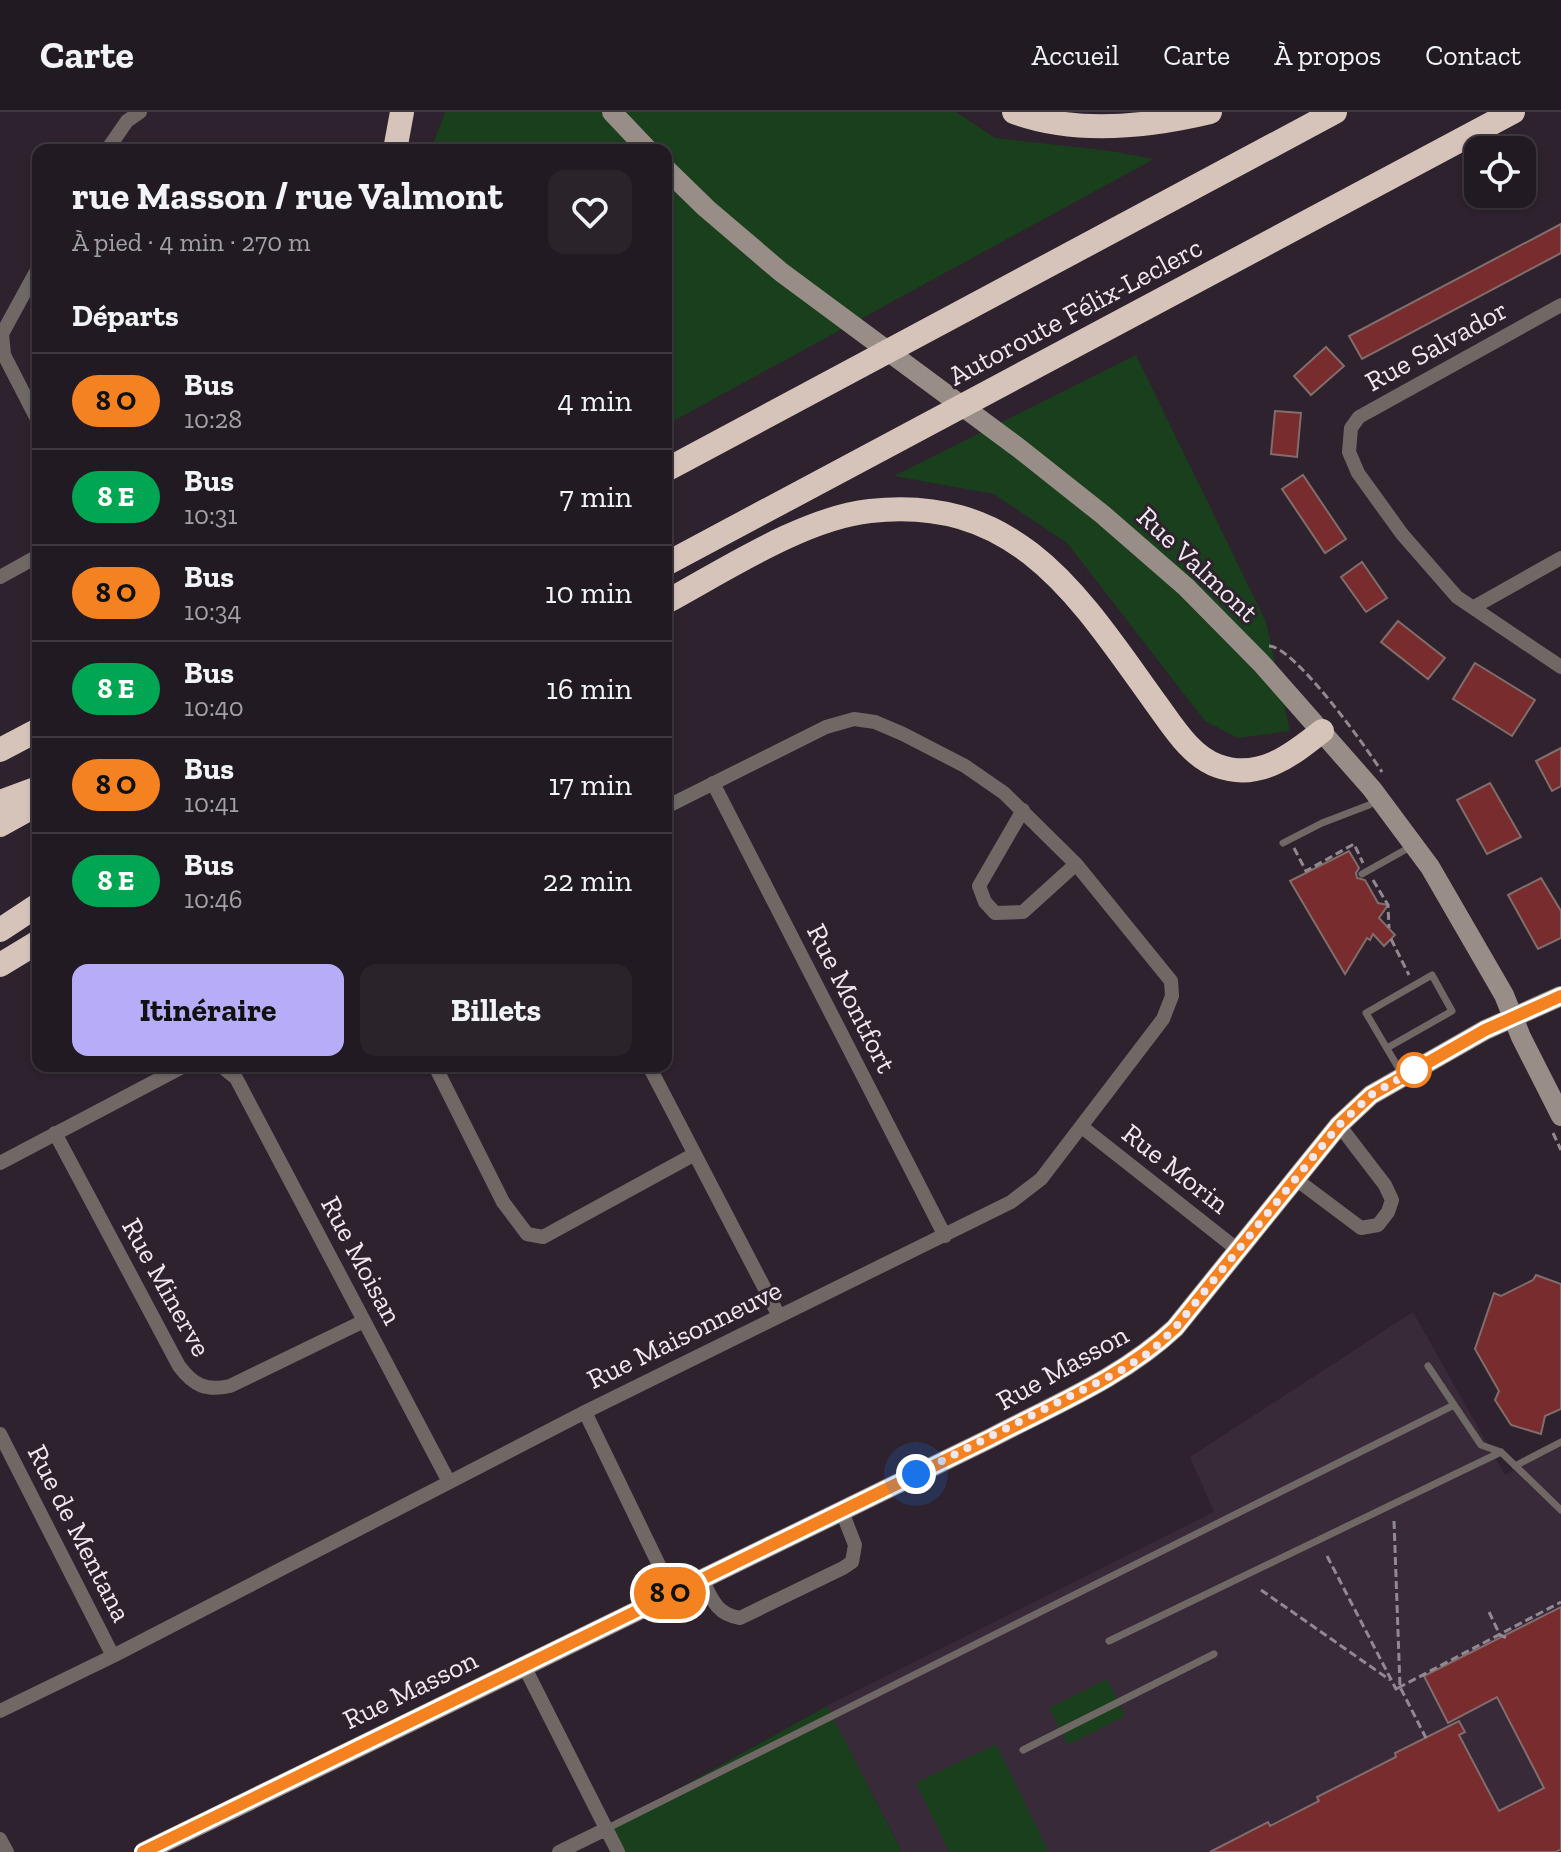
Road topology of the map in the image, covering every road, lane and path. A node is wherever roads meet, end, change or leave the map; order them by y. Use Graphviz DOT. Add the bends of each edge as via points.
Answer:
graph roads {
  1 [pos="140,112"];
  2 [pos="402,112"];
  3 [pos="612,112"];
  4 [pos="1014,112"];
  5 [pos="1210,112"];
  6 [pos="1335,112"];
  7 [pos="1513,112"];
  8 [pos="111,144"];
  9 [pos="396,144"];
  10 [pos="642,144"];
  11 [pos="672,175"];
  12 [pos="32,279"];
  13 [pos="1561,305"];
  14 [pos="32,409"];
  15 [pos="672,467"];
  16 [pos="672,552"];
  17 [pos="1561,558"];
  18 [pos="32,559"];
  19 [pos="0,577"];
  20 [pos="672,599"];
  21 [pos="1474,607"];
  22 [pos="1561,667"];
  23 [pos="1322,731"];
  24 [pos="32,733"];
  25 [pos="0,750"];
  26 [pos="713,783"];
  27 [pos="32,790"];
  28 [pos="1379,798"];
  29 [pos="0,802"];
  30 [pos="672,804"];
  31 [pos="32,807"];
  32 [pos="1023,810"];
  33 [pos="0,825"];
  34 [pos="1283,843"];
  35 [pos="1414,844"];
  36 [pos="1300,859"];
  37 [pos="1076,864"];
  38 [pos="1365,872"];
  39 [pos="1380,893"];
  40 [pos="32,905"];
  41 [pos="32,906"];
  42 [pos="0,920"];
  43 [pos="1389,928"];
  44 [pos="0,930"];
  45 [pos="1391,939"];
  46 [pos="32,946"];
  47 [pos="0,965"];
  48 [pos="1405,968"];
  49 [pos="1561,996"];
  50 [pos="1513,1017"];
  51 [pos="1387,1048"];
  52 [pos="172,1072"];
  53 [pos="230,1072"];
  54 [pos="438,1072"];
  55 [pos="652,1072"];
  56 [pos="1403,1076"];
  57 [pos="1561,1116"];
  58 [pos="1339,1125"];
  59 [pos="1082,1127"];
  60 [pos="55,1133"];
  61 [pos="693,1155"];
  62 [pos="0,1163"];
  63 [pos="1297,1180"];
  64 [pos="945,1236"];
  65 [pos="1238,1250"];
  66 [pos="779,1316"];
  67 [pos="364,1321"];
  68 [pos="1428,1366"];
  69 [pos="1454,1405"];
  70 [pos="585,1412"];
  71 [pos="0,1434"];
  72 [pos="1561,1442"];
  73 [pos="1501,1452"];
  74 [pos="1515,1466"];
  75 [pos="449,1482"];
  76 [pos="841,1509"];
  77 [pos="1561,1510"];
  78 [pos="1394,1521"];
  79 [pos="1327,1556"];
  80 [pos="702,1579"];
  81 [pos="1261,1590"];
  82 [pos="672,1592"];
  83 [pos="1561,1602"];
  84 [pos="1489,1612"];
  85 [pos="1500,1635"];
  86 [pos="1507,1638"];
  87 [pos="1109,1641"];
  88 [pos="1214,1654"];
  89 [pos="113,1656"];
  90 [pos="523,1664"];
  91 [pos="1398,1688"];
  92 [pos="0,1711"];
  93 [pos="1426,1738"];
  94 [pos="1023,1750"];
  95 [pos="606,1829"];
  96 [pos="0,1839"];
  97 [pos="7,1852"];
  98 [pos="146,1852"];
  99 [pos="559,1852"];
  100 [pos="618,1852"];
  1 -- 8 [label="street"];
  2 -- 9 [label="highway"];
  3 -- 10 [label="street"];
  4 -- 5 [label="highway" via="1062,124 1102,126"];
  6 -- 15 [label="highway, Autoroute Félix-Leclerc"];
  7 -- 16 [label="highway, Autoroute Félix-Leclerc"];
  11 -- 23 [label="street, Rue Valmont" via="742,240 824,305 1102,514 1186,587"];
  12 -- 14 [label="street" via="2,334 4,355"];
  13 -- 21 [label="street, Rue Salvador" via="1359,417 1351,428 1349,452 1358,473 1402,534 1457,597"];
  17 -- 21 [label="street"];
  18 -- 19 [label="street"];
  20 -- 23 [label="highway" via="827,521 879,510 939,513 995,531 1053,570 1185,741 1209,762 1231,770 1261,769 1289,757"];
  21 -- 22 [label="street"];
  23 -- 28 [label="street, Rue Valmont"];
  24 -- 25 [label="highway"];
  26 -- 30 [label="street, Rue Maisonneuve"];
  26 -- 32 [label="street, Rue Maisonneuve" via="826,727 854,719 875,722 965,766"];
  26 -- 64 [label="street, Rue Montfort"];
  27 -- 29 [label="highway"];
  28 -- 34 [label="lane"];
  28 -- 35 [label="street, Rue Valmont"];
  31 -- 33 [label="highway"];
  32 -- 37 [label="street, Rue Maisonneuve"];
  32 -- 37 [label="street" via="979,886 995,913 1023,912"];
  35 -- 38 [label="lane"];
  35 -- 50 [label="street, Rue Valmont" via="1469,932"];
  36 -- 38 [label="path" via="1306,871 1354,844"];
  37 -- 59 [label="street, Rue Maisonneuve" via="1159,964 1171,981 1172,996 1163,1019"];
  39 -- 43 [label="path" via="1388,905"];
  40 -- 42 [label="highway"];
  41 -- 44 [label="highway"];
  45 -- 48 [label="path"];
  46 -- 47 [label="highway"];
  49 -- 50 [label="street, Rue Masson"];
  50 -- 56 [label="street, Rue Masson"];
  50 -- 57 [label="street, Rue Valmont"];
  51 -- 51 [label="lane" via="1366,1013 1432,975 1452,1011"];
  51 -- 56 [label="lane"];
  52 -- 60 [label="street"];
  53 -- 67 [label="street, Rue Moisan"];
  54 -- 61 [label="street" via="503,1202 527,1234 543,1237"];
  55 -- 61 [label="street"];
  56 -- 58 [label="street, Rue Masson" via="1371,1095"];
  58 -- 63 [label="street, Rue Masson"];
  58 -- 63 [label="street" via="1385,1185 1392,1200 1388,1212 1378,1225 1361,1228"];
  59 -- 64 [label="street, Rue Maisonneuve" via="1026,1191"];
  59 -- 65 [label="street, Rue Morin"];
  60 -- 62 [label="street"];
  60 -- 67 [label="street, Rue Minerve" via="190,1381 203,1388 230,1386"];
  61 -- 66 [label="street"];
  63 -- 65 [label="street, Rue Masson"];
  64 -- 66 [label="street, Rue Maisonneuve"];
  65 -- 76 [label="street, Rue Masson" via="1150,1352 991,1438"];
  66 -- 70 [label="street, Rue Maisonneuve"];
  67 -- 75 [label="street, Rue Moisan"];
  68 -- 69 [label="lane"];
  69 -- 73 [label="lane" via="1481,1445"];
  69 -- 95 [label="lane"];
  70 -- 75 [label="street, Rue Maisonneuve"];
  70 -- 82 [label="street"];
  71 -- 89 [label="street, Rue de Mentana"];
  72 -- 74 [label="lane"];
  73 -- 74 [label="lane"];
  73 -- 87 [label="lane"];
  74 -- 77 [label="lane"];
  75 -- 89 [label="street, Rue Maisonneuve"];
  76 -- 80 [label="street, Rue Masson"];
  76 -- 80 [label="street" via="855,1545 852,1562 843,1568 740,1618 726,1616 714,1604"];
  78 -- 91 [label="path"];
  79 -- 91 [label="path"];
  80 -- 82 [label="street, Rue Masson"];
  81 -- 91 [label="path"];
  82 -- 90 [label="street, Rue Masson"];
  83 -- 85 [label="path"];
  84 -- 85 [label="path"];
  85 -- 86 [label="path"];
  85 -- 91 [label="path"];
  88 -- 94 [label="lane"];
  89 -- 92 [label="street, Rue Maisonneuve"];
  90 -- 95 [label="street"];
  90 -- 98 [label="street, Rue Masson"];
  91 -- 93 [label="path"];
  95 -- 99 [label="street"];
  95 -- 100 [label="street"];
  96 -- 97 [label="street"];
}
